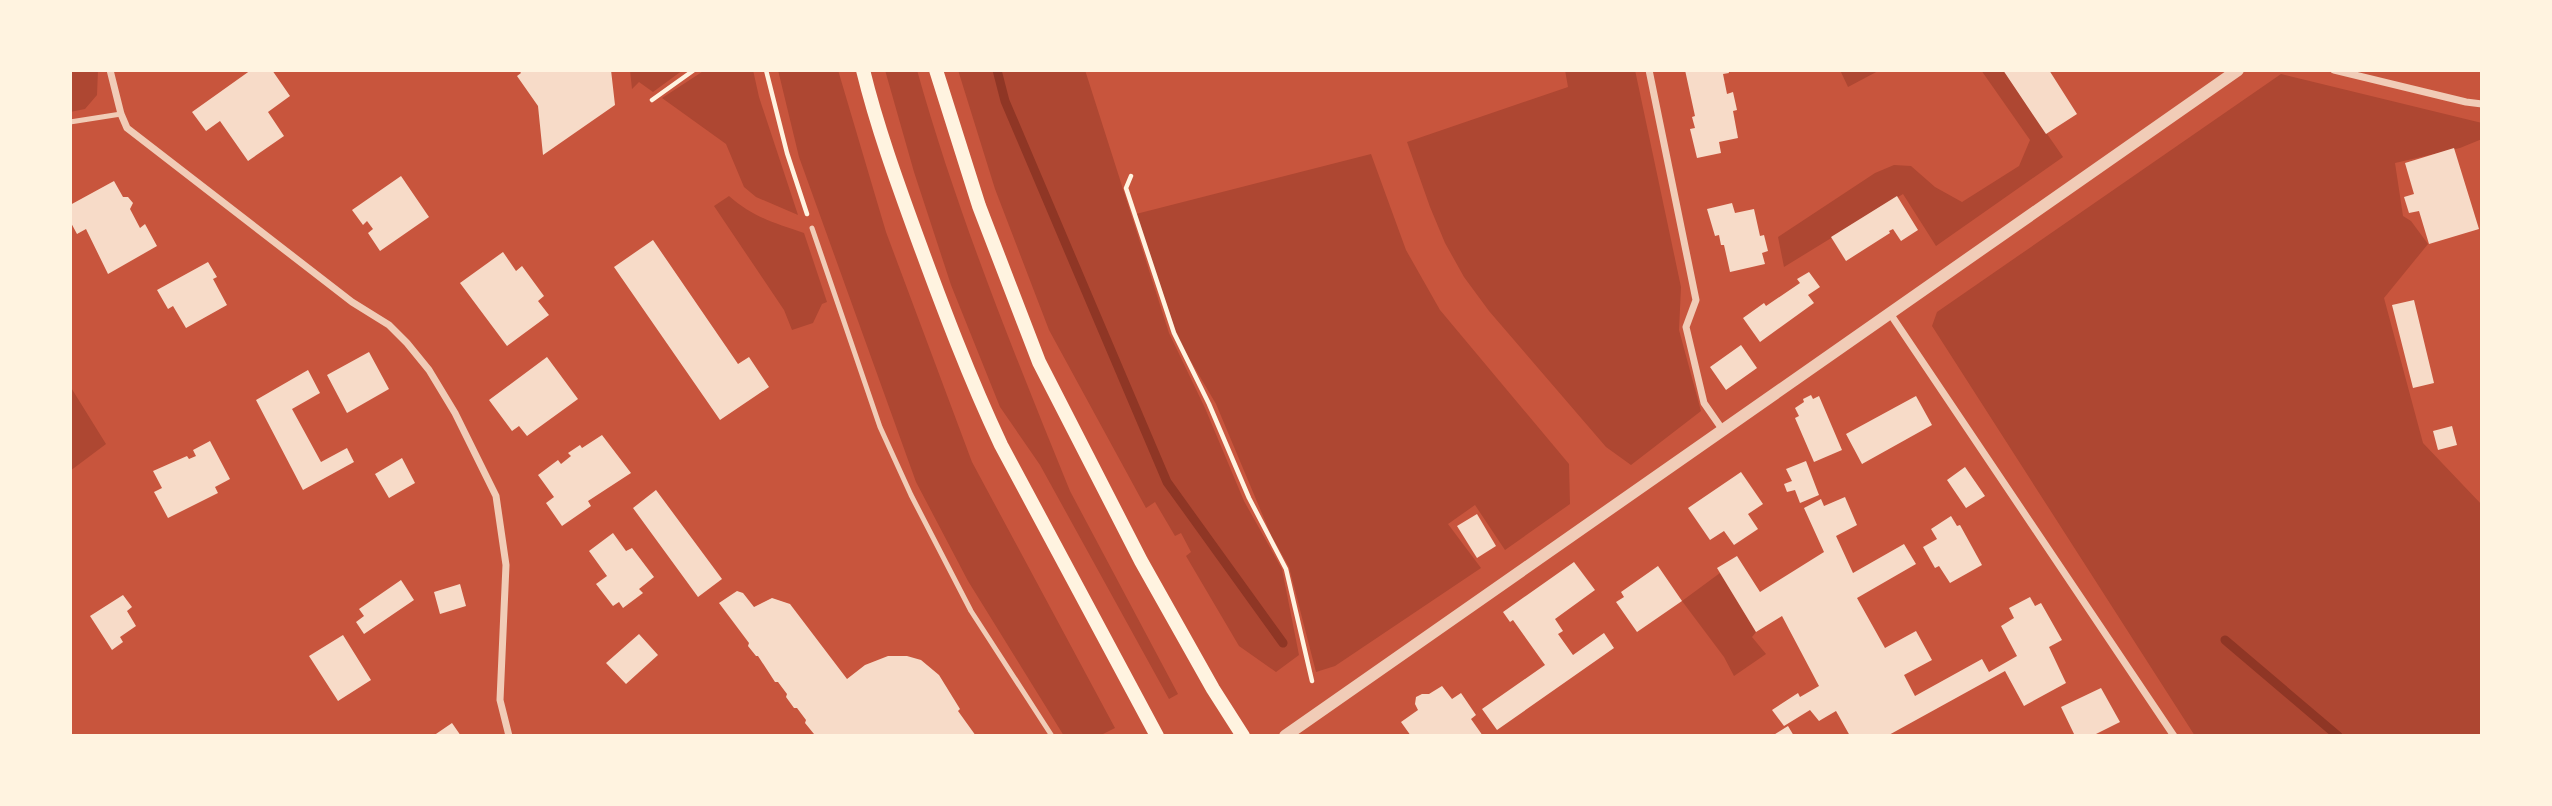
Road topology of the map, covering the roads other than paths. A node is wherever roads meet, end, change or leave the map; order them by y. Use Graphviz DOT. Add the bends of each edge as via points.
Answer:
graph roads {
  1 [pos="110,70"];
  2 [pos="863,70"];
  3 [pos="936,70"];
  4 [pos="1648,70"];
  5 [pos="2334,70"];
  6 [pos="2234,71"];
  7 [pos="2482,104"];
  8 [pos="121,114"];
  9 [pos="70,122"];
  10 [pos="812,228"];
  11 [pos="1889,312"];
  12 [pos="1722,429"];
  13 [pos="509,736"];
  14 [pos="1052,736"];
  15 [pos="1157,736"];
  16 [pos="1243,736"];
  17 [pos="1285,736"];
  18 [pos="2174,736"];
  1 -- 8 [label="street"];
  2 -- 15 [label="main road" via="876,125 959,354 1001,445"];
  3 -- 16 [label="main road" via="979,206 1039,362 1141,561"];
  4 -- 12 [label="street" via="1696,300 1686,327 1704,403"];
  5 -- 7 [label="street"];
  6 -- 11 [label="street"];
  8 -- 9 [label="lane"];
  8 -- 13 [label="street" via="127,128 352,302 389,325 429,370 496,496 506,565 500,700"];
  10 -- 14 [label="lane" via="880,427 911,495 971,611"];
  11 -- 12 [label="street"];
  11 -- 18 [label="street"];
  12 -- 17 [label="street"];
}
